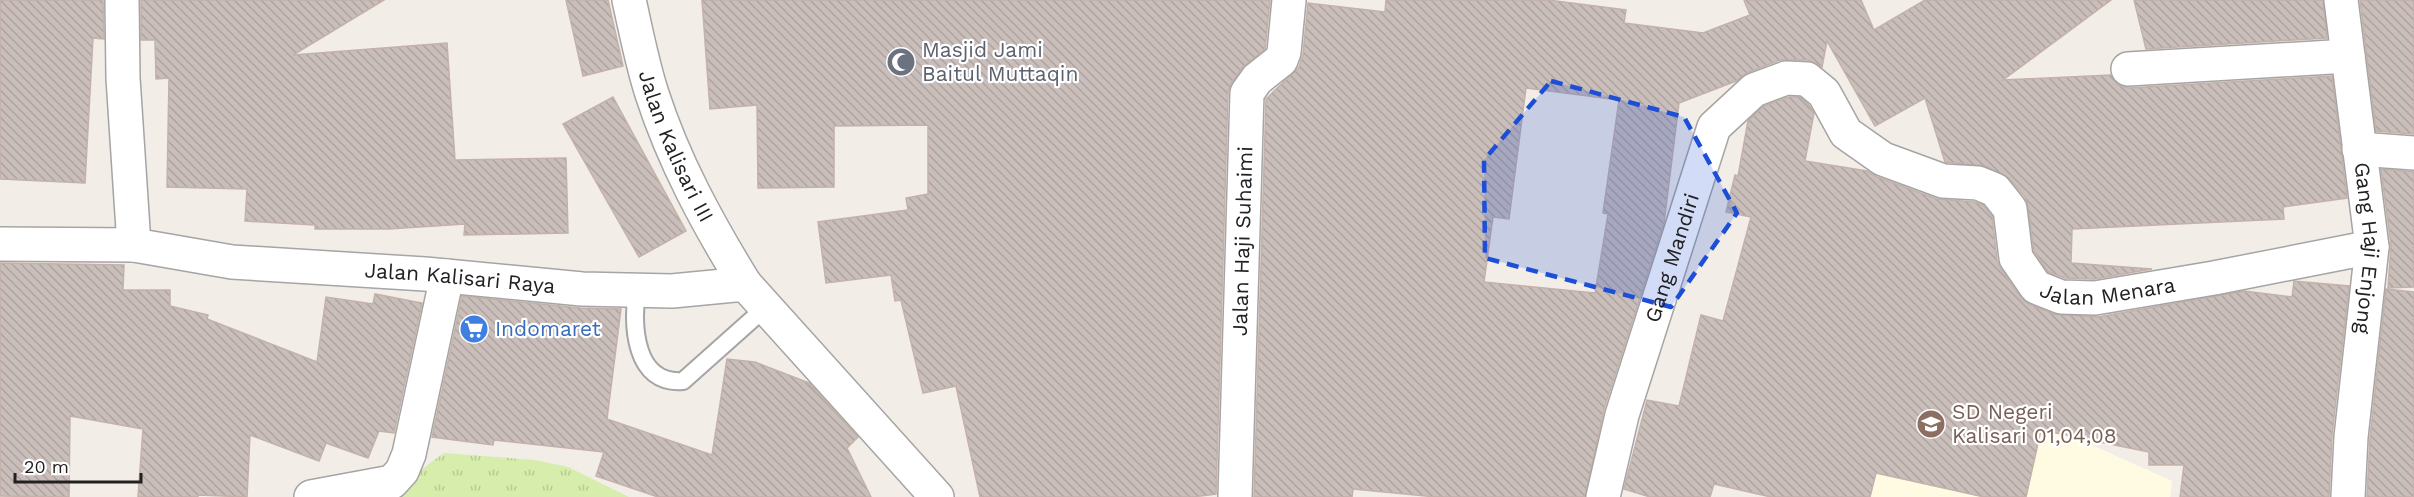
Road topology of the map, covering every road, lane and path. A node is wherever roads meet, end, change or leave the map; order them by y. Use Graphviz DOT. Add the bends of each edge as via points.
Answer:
graph roads {
  1 [pos="122,0"];
  2 [pos="629,0"];
  3 [pos="1289,0"];
  4 [pos="2342,0"];
  5 [pos="2348,56"];
  6 [pos="2128,69"];
  7 [pos="1807,79"];
  8 [pos="2359,149"];
  9 [pos="2414,153"];
  10 [pos="0,244"];
  11 [pos="134,245"];
  12 [pos="2372,247"];
  13 [pos="447,276"];
  14 [pos="637,291"];
  15 [pos="755,296"];
  16 [pos="311,497"];
  17 [pos="937,497"];
  18 [pos="1236,497"];
  19 [pos="1603,497"];
  20 [pos="2348,497"];
  1 -- 11 [label="street"];
  2 -- 15 [label="street, Jalan Kalisari III" via="641,57 664,127 704,216"];
  3 -- 18 [label="street, Jalan Haji Suhaimi" via="1281,60 1257,79 1247,93"];
  4 -- 5 [label="street, Gang Haji Enjong"];
  5 -- 6 [label="street"];
  5 -- 8 [label="street, Gang Haji Enjong"];
  7 -- 12 [label="street, Jalan Menara" via="1824,93 1846,133 1883,159 1943,181 1978,183 1995,190 2010,209 2016,258 2036,287 2061,297 2095,298"];
  7 -- 19 [label="street, Gang Mandiri" via="1786,78 1754,90 1714,127 1623,415"];
  8 -- 9 [label="street"];
  8 -- 12 [label="street, Gang Haji Enjong"];
  10 -- 11 [label="street, Jalan Kalisari Raya"];
  11 -- 13 [label="street, Jalan Kalisari Raya" via="232,262"];
  12 -- 20 [label="street, Gang Haji Enjong"];
  13 -- 14 [label="street, Jalan Kalisari Raya"];
  13 -- 16 [label="street" via="402,471 392,482"];
  14 -- 15 [label="street, Jalan Kalisari Raya"];
  14 -- 15 [label="lane" via="633,317 637,346 645,363 671,382 683,381"];
  15 -- 17 [label="street"];
}
